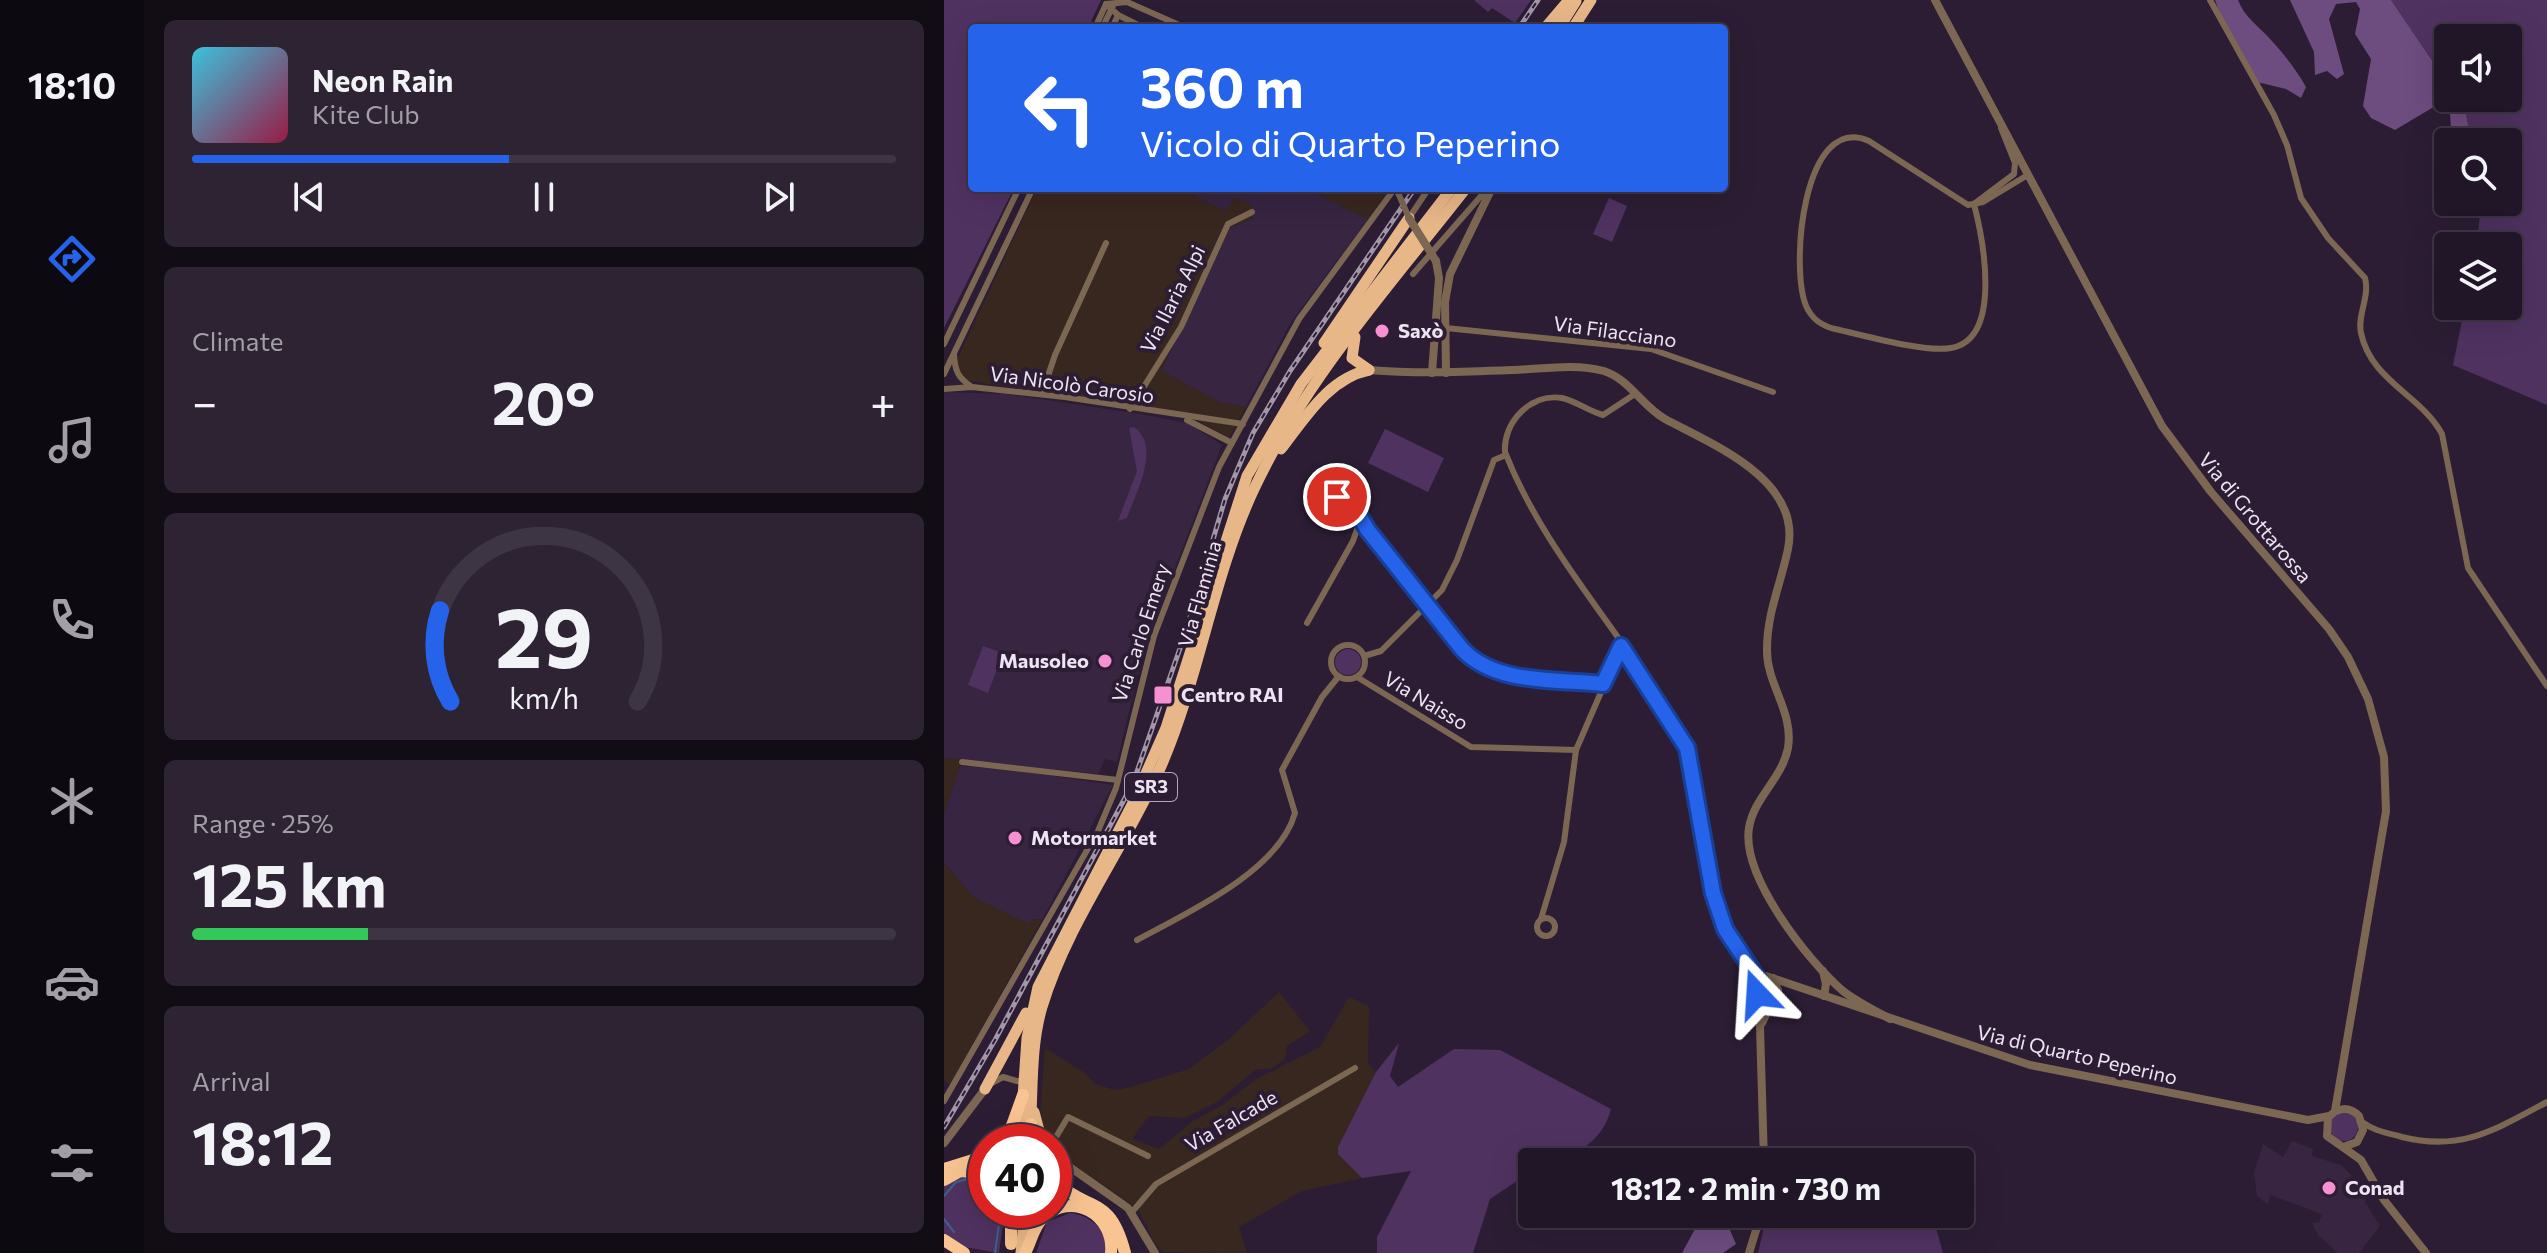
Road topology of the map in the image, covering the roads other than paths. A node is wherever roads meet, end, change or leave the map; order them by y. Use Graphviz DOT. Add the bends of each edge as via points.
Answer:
graph roads {
  1 [pos="1569,0"];
  2 [pos="1577,0"];
  3 [pos="1593,0"];
  4 [pos="1935,0"];
  5 [pos="2210,0"];
  6 [pos="1135,2"];
  7 [pos="1112,4"];
  8 [pos="1118,15"];
  9 [pos="1098,24"];
  10 [pos="1104,24"];
  11 [pos="1114,24"];
  12 [pos="1136,24"];
  13 [pos="1170,24"];
  14 [pos="1548,24"];
  15 [pos="1562,24"];
  16 [pos="1576,24"];
  17 [pos="1584,24"];
  18 [pos="2001,128"];
  19 [pos="2026,176"];
  20 [pos="2017,181"];
  21 [pos="2007,183"];
  22 [pos="1017,192"];
  23 [pos="1031,192"];
  24 [pos="1393,192"];
  25 [pos="1398,192"];
  26 [pos="1426,192"];
  27 [pos="1449,192"];
  28 [pos="1463,192"];
  29 [pos="1486,192"];
  30 [pos="1488,192"];
  31 [pos="1974,204"];
  32 [pos="1252,212"];
  33 [pos="1409,218"];
  34 [pos="1106,243"];
  35 [pos="1413,274"];
  36 [pos="1360,324"];
  37 [pos="1446,328"];
  38 [pos="944,344"];
  39 [pos="954,355"];
  40 [pos="1369,370"];
  41 [pos="1432,373"];
  42 [pos="1446,373"];
  43 [pos="944,374"];
  44 [pos="1301,384"];
  45 [pos="972,387"];
  46 [pos="944,389"];
  47 [pos="1773,392"];
  48 [pos="1042,394"];
  49 [pos="1635,394"];
  50 [pos="1130,409"];
  51 [pos="1168,414"];
  52 [pos="1243,424"];
  53 [pos="1232,443"];
  54 [pos="1506,455"];
  55 [pos="1254,489"];
  56 [pos="1313,497"];
  57 [pos="1361,518"];
  58 [pos="1428,606"];
  59 [pos="1307,623"];
  60 [pos="1621,646"];
  61 [pos="1364,656"];
  62 [pos="1339,676"];
  63 [pos="1357,677"];
  64 [pos="1603,684"];
  65 [pos="2547,686"];
  66 [pos="1576,750"];
  67 [pos="962,762"];
  68 [pos="1118,780"];
  69 [pos="1544,918"];
  70 [pos="1137,940"];
  71 [pos="1822,970"];
  72 [pos="1772,977"];
  73 [pos="1758,979"];
  74 [pos="1835,983"];
  75 [pos="1799,987"];
  76 [pos="1757,994"];
  77 [pos="1035,995"];
  78 [pos="1776,995"];
  79 [pos="1824,996"];
  80 [pos="1836,1001"];
  81 [pos="1890,1019"];
  82 [pos="1760,1027"];
  83 [pos="1355,1068"];
  84 [pos="985,1089"];
  85 [pos="1023,1089"];
  86 [pos="2341,1093"];
  87 [pos="944,1101"];
  88 [pos="2547,1102"];
  89 [pos="1032,1106"];
  90 [pos="2349,1109"];
  91 [pos="2332,1114"];
  92 [pos="2308,1120"];
  93 [pos="2362,1122"];
  94 [pos="1012,1124"];
  95 [pos="1021,1124"];
  96 [pos="1031,1124"];
  97 [pos="1037,1124"];
  98 [pos="1064,1124"];
  99 [pos="2380,1131"];
  100 [pos="2325,1132"];
  101 [pos="2360,1139"];
  102 [pos="944,1143"];
  103 [pos="2343,1147"];
  104 [pos="1764,1148"];
  105 [pos="1148,1156"];
  106 [pos="2361,1160"];
  107 [pos="968,1162"];
  108 [pos="944,1169"];
  109 [pos="1072,1169"];
  110 [pos="968,1172"];
  111 [pos="944,1180"];
  112 [pos="1072,1192"];
  113 [pos="1132,1212"];
  114 [pos="1015,1228"];
  115 [pos="1021,1228"];
  116 [pos="1757,1228"];
  117 [pos="944,1240"];
  118 [pos="944,1251"];
  119 [pos="1017,1251"];
  120 [pos="953,1253"];
  121 [pos="964,1253"];
  122 [pos="1111,1253"];
  123 [pos="1125,1253"];
  124 [pos="1152,1253"];
  125 [pos="1749,1253"];
  126 [pos="2426,1253"];
  1 -- 14 [label="highway"];
  2 -- 15 [label="highway"];
  3 -- 16 [label="highway"];
  3 -- 17 [label="highway"];
  4 -- 18 [label="street, Via di Grottarossa"];
  5 -- 65 [label="street" via="2274,115 2301,198 2365,278 2361,334 2373,361 2442,434 2468,568"];
  6 -- 7 [label="street"];
  6 -- 13 [label="street"];
  7 -- 8 [label="street"];
  7 -- 9 [label="street"];
  7 -- 10 [label="street"];
  8 -- 11 [label="street"];
  8 -- 12 [label="street"];
  18 -- 19 [label="street, Via di Grottarossa"];
  18 -- 21 [label="street" via="2016,166"];
  19 -- 20 [label="street"];
  19 -- 86 [label="street, Via di Grottarossa" via="2167,434 2329,629 2374,714 2386,771 2386,811"];
  20 -- 21 [label="street"];
  20 -- 31 [label="street"];
  21 -- 31 [label="street"];
  22 -- 38 [label="street"];
  23 -- 39 [label="street"];
  24 -- 52 [label="street, Via Carlo Emery" via="1294,327"];
  25 -- 33 [label="street, bridge"];
  26 -- 33 [label="street"];
  27 -- 44 [label="highway, Via Flaminia / SR3"];
  28 -- 36 [label="highway, Via Flaminia / SR3"];
  29 -- 35 [label="street"];
  30 -- 37 [label="street" via="1450,274"];
  31 -- 31 [label="street" via="1981,231 1984,315 1977,331 1961,345 1943,349 1835,329 1811,315 1804,302 1801,268 1803,214 1820,159 1835,142 1855,136 1869,141 1958,200"];
  32 -- 50 [label="street, Via Ilaria Alpi" via="1228,224 1181,327"];
  33 -- 41 [label="street, bridge" via="1436,261 1439,278"];
  33 -- 44 [label="highway"];
  34 -- 48 [label="street"];
  36 -- 40 [label="highway" via="1352,356"];
  36 -- 55 [label="highway, Via Flaminia / SR3" via="1288,425"];
  37 -- 42 [label="street"];
  37 -- 47 [label="street, Via Filacciano" via="1651,349"];
  39 -- 43 [label="street"];
  39 -- 45 [label="street, Via Nicolò Carosio" via="960,380"];
  40 -- 41 [label="street"];
  40 -- 55 [label="highway" via="1348,375 1331,388"];
  41 -- 42 [label="street"];
  42 -- 49 [label="street" via="1596,369 1614,375"];
  44 -- 77 [label="highway, Via Flaminia / SR3" via="1241,489 1149,769"];
  45 -- 46 [label="street, Via Nicolò Carosio"];
  45 -- 48 [label="street, Via Nicolò Carosio"];
  48 -- 50 [label="street, Via Nicolò Carosio"];
  49 -- 54 [label="street" via="1603,415 1563,399 1532,404 1513,422 1505,440"];
  49 -- 71 [label="street" via="1653,412 1758,475 1787,514 1788,550 1772,604 1767,651 1787,718 1788,747 1778,776 1756,807 1748,839 1768,892"];
  50 -- 51 [label="street, Via Nicolò Carosio"];
  51 -- 52 [label="street, Via Nicolò Carosio"];
  51 -- 53 [label="street, Via Nicolò Carosio" via="1202,425"];
  52 -- 53 [label="street, Via Carlo Emery"];
  53 -- 68 [label="street, Via Carlo Emery" via="1162,613"];
  54 -- 58 [label="street" via="1494,460 1457,560"];
  54 -- 60 [label="street" via="1570,570"];
  55 -- 89 [label="highway, Via Flaminia / SR3" via="1169,748 1048,987 1037,1031"];
  56 -- 57 [label="street" via="1345,499"];
  57 -- 58 [label="street"];
  57 -- 59 [label="street"];
  58 -- 61 [label="street" via="1381,651"];
  58 -- 64 [label="street" via="1468,656 1487,668"];
  60 -- 64 [label="street"];
  60 -- 73 [label="street" via="1687,748 1718,912"];
  61 -- 62 [label="street" via="1354,646 1336,650 1331,664"];
  61 -- 63 [label="street"];
  62 -- 63 [label="street"];
  62 -- 70 [label="street" via="1282,770 1295,813 1284,836 1251,873"];
  63 -- 66 [label="street, Via Naisso" via="1471,747"];
  64 -- 66 [label="street"];
  66 -- 69 [label="street" via="1564,842"];
  67 -- 68 [label="street"];
  68 -- 87 [label="street, Via Carlo Emery" via="1098,831"];
  71 -- 74 [label="street"];
  71 -- 79 [label="street"];
  72 -- 73 [label="street"];
  72 -- 75 [label="street, Via di Quarto Peperino"];
  72 -- 78 [label="street" via="1778,984"];
  73 -- 76 [label="street"];
  74 -- 80 [label="street"];
  74 -- 81 [label="street"];
  75 -- 78 [label="street"];
  75 -- 79 [label="street, Via di Quarto Peperino"];
  76 -- 78 [label="street" via="1765,1000"];
  76 -- 82 [label="street"];
  77 -- 84 [label="highway"];
  77 -- 85 [label="highway, Via Flaminia / SR3"];
  78 -- 82 [label="street"];
  79 -- 80 [label="street, Via di Quarto Peperino"];
  80 -- 81 [label="street, Via di Quarto Peperino"];
  81 -- 92 [label="street, Via di Quarto Peperino" via="2030,1065"];
  82 -- 104 [label="street"];
  83 -- 113 [label="street, Via Falcade" via="1156,1184"];
  84 -- 85 [label="street" via="1003,1077"];
  84 -- 102 [label="street"];
  85 -- 94 [label="highway"];
  85 -- 95 [label="highway, Via Flaminia / SR3"];
  86 -- 90 [label="street"];
  86 -- 91 [label="street, Via di Grottarossa"];
  88 -- 99 [label="street" via="2486,1134 2457,1142 2433,1143"];
  89 -- 96 [label="highway, Via Flaminia / SR3"];
  89 -- 97 [label="highway"];
  90 -- 91 [label="street"];
  90 -- 93 [label="street"];
  91 -- 92 [label="street, Via di Quarto Peperino"];
  91 -- 100 [label="street"];
  92 -- 100 [label="street, Via di Quarto Peperino"];
  93 -- 99 [label="street"];
  93 -- 101 [label="street"];
  98 -- 105 [label="street" via="1068,1117"];
  99 -- 101 [label="street"];
  100 -- 103 [label="street"];
  101 -- 103 [label="street"];
  101 -- 106 [label="street"];
  103 -- 106 [label="street"];
  106 -- 126 [label="street" via="2384,1200"];
  107 -- 108 [label="highway"];
  109 -- 113 [label="street"];
  110 -- 111 [label="highway"];
  112 -- 123 [label="highway" via="1106,1212"];
  113 -- 124 [label="street"];
  114 -- 119 [label="highway"];
  115 -- 119 [label="highway"];
  116 -- 125 [label="street"];
  117 -- 121 [label="highway"];
  118 -- 120 [label="highway"];
  119 -- 122 [label="highway" via="1041,1219 1075,1206 1103,1220"];
}
